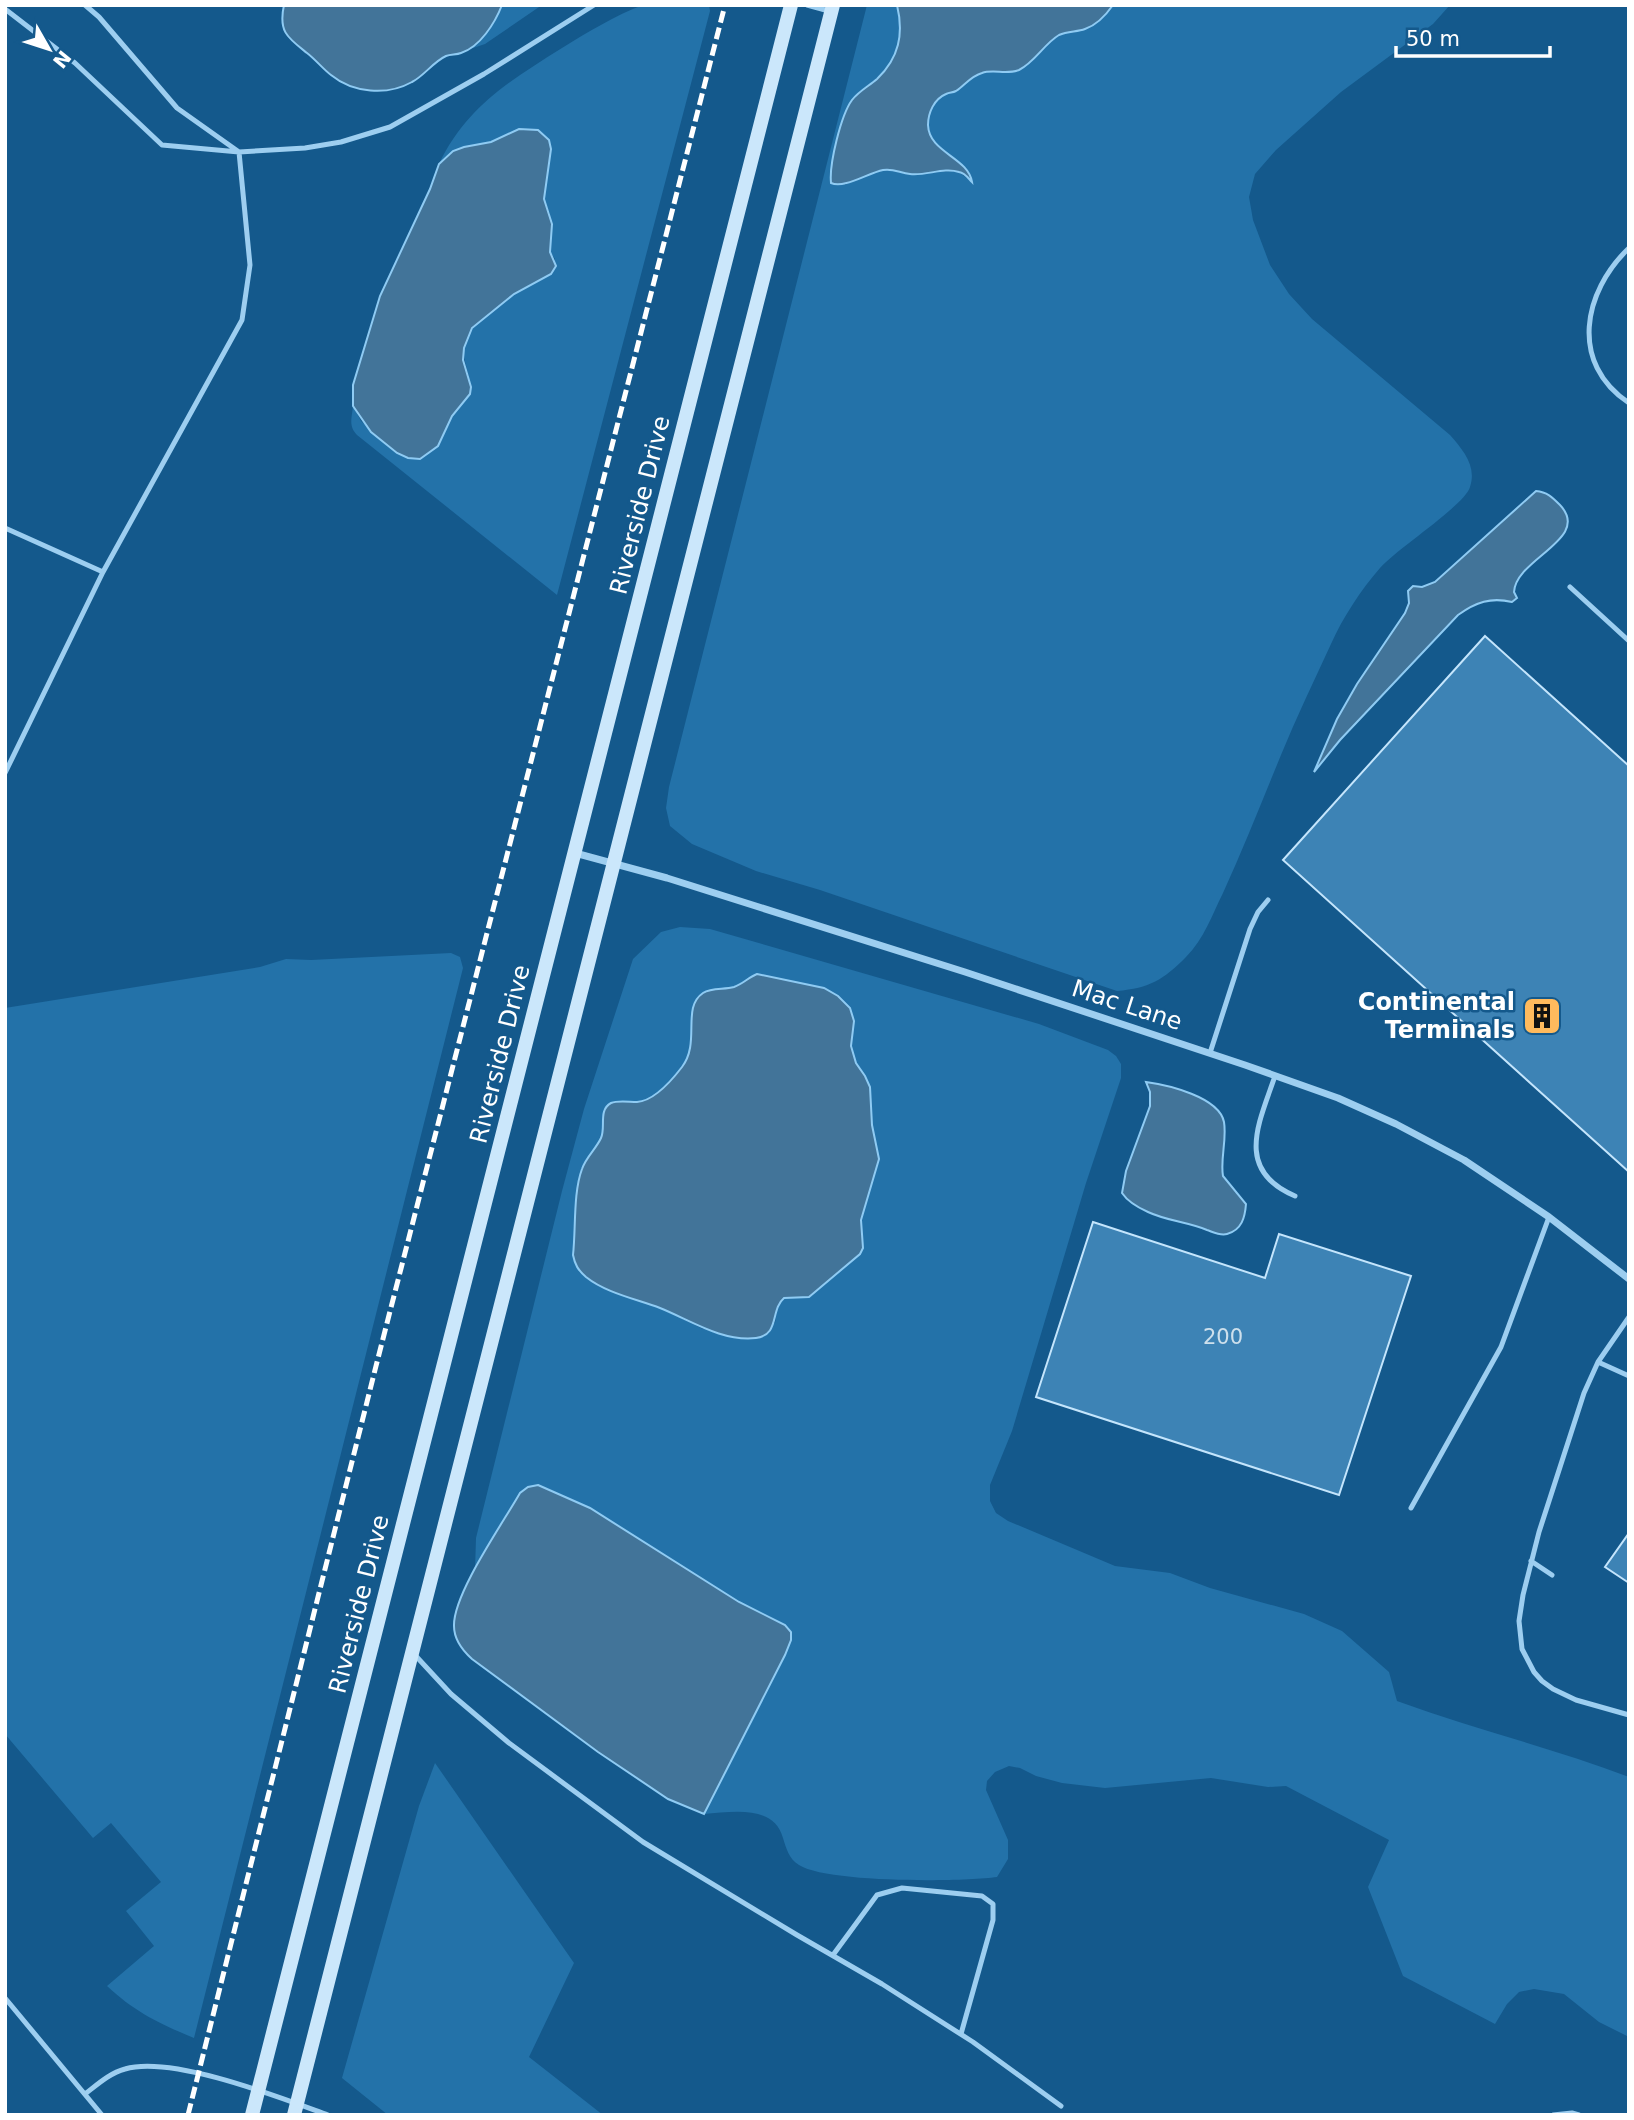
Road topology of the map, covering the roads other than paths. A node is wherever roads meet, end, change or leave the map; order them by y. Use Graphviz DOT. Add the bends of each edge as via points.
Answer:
graph roads {
  1 [pos="85,5"];
  2 [pos="594,5"];
  3 [pos="791,5"];
  4 [pos="807,5"];
  5 [pos="833,8"];
  6 [pos="5,9"];
  7 [pos="239,152"];
  8 [pos="1629,248"];
  9 [pos="1629,402"];
  10 [pos="5,528"];
  11 [pos="103,572"];
  12 [pos="1570,587"];
  13 [pos="1629,641"];
  14 [pos="5,774"];
  15 [pos="575,853"];
  16 [pos="614,863"];
  17 [pos="1268,900"];
  18 [pos="1210,1053"];
  19 [pos="1275,1076"];
  20 [pos="1295,1196"];
  21 [pos="1549,1217"];
  22 [pos="1629,1279"];
  23 [pos="1629,1317"];
  24 [pos="1598,1362"];
  25 [pos="1629,1376"];
  26 [pos="1411,1508"];
  27 [pos="1531,1562"];
  28 [pos="1552,1575"];
  29 [pos="412,1652"];
  30 [pos="1629,1715"];
  31 [pos="833,1955"];
  32 [pos="5,1998"];
  33 [pos="961,2034"];
  34 [pos="258,2091"];
  35 [pos="85,2094"];
  36 [pos="1061,2106"];
  37 [pos="296,2109"];
  38 [pos="102,2115"];
  39 [pos="252,2115"];
  40 [pos="328,2115"];
  41 [pos="1553,2115"];
  42 [pos="1579,2115"];
  1 -- 7 [label="lane" via="177,108"];
  2 -- 7 [label="lane" via="390,127 305,148"];
  3 -- 15 [label="main road, Riverside Drive"];
  4 -- 5 [label="lane"];
  5 -- 16 [label="main road"];
  6 -- 7 [label="lane" via="75,63 162,145"];
  7 -- 11 [label="lane" via="250,265 243,320"];
  8 -- 9 [label="lane" via="1601,281 1590,327 1599,372 1610,388"];
  10 -- 11 [label="lane"];
  11 -- 14 [label="lane"];
  12 -- 13 [label="lane"];
  15 -- 16 [label="street, Mac Lane"];
  15 -- 34 [label="main road, Riverside Drive"];
  16 -- 18 [label="street, Mac Lane"];
  16 -- 29 [label="main road"];
  17 -- 18 [label="lane" via="1250,929"];
  18 -- 19 [label="street, Mac Lane"];
  19 -- 20 [label="lane" via="1254,1145 1266,1178"];
  19 -- 21 [label="street, Mac Lane" via="1428,1140"];
  21 -- 22 [label="street, Mac Lane"];
  21 -- 26 [label="lane" via="1501,1347"];
  23 -- 24 [label="lane"];
  24 -- 25 [label="lane"];
  24 -- 27 [label="lane"];
  27 -- 28 [label="lane"];
  27 -- 30 [label="lane" via="1519,1636 1534,1671 1564,1695"];
  29 -- 31 [label="lane" via="451,1695 509,1743 643,1842"];
  29 -- 37 [label="main road"];
  31 -- 33 [label="lane"];
  31 -- 33 [label="lane" via="877,1895 902,1888 982,1896 993,1905 993,1920"];
  32 -- 35 [label="lane"];
  33 -- 36 [label="lane"];
  34 -- 35 [label="lane" via="198,2074 144,2066 114,2073"];
  34 -- 37 [label="lane"];
  34 -- 39 [label="main road, Riverside Drive"];
  35 -- 38 [label="lane"];
  37 -- 40 [label="lane"];
  41 -- 42 [label="lane"];
}
